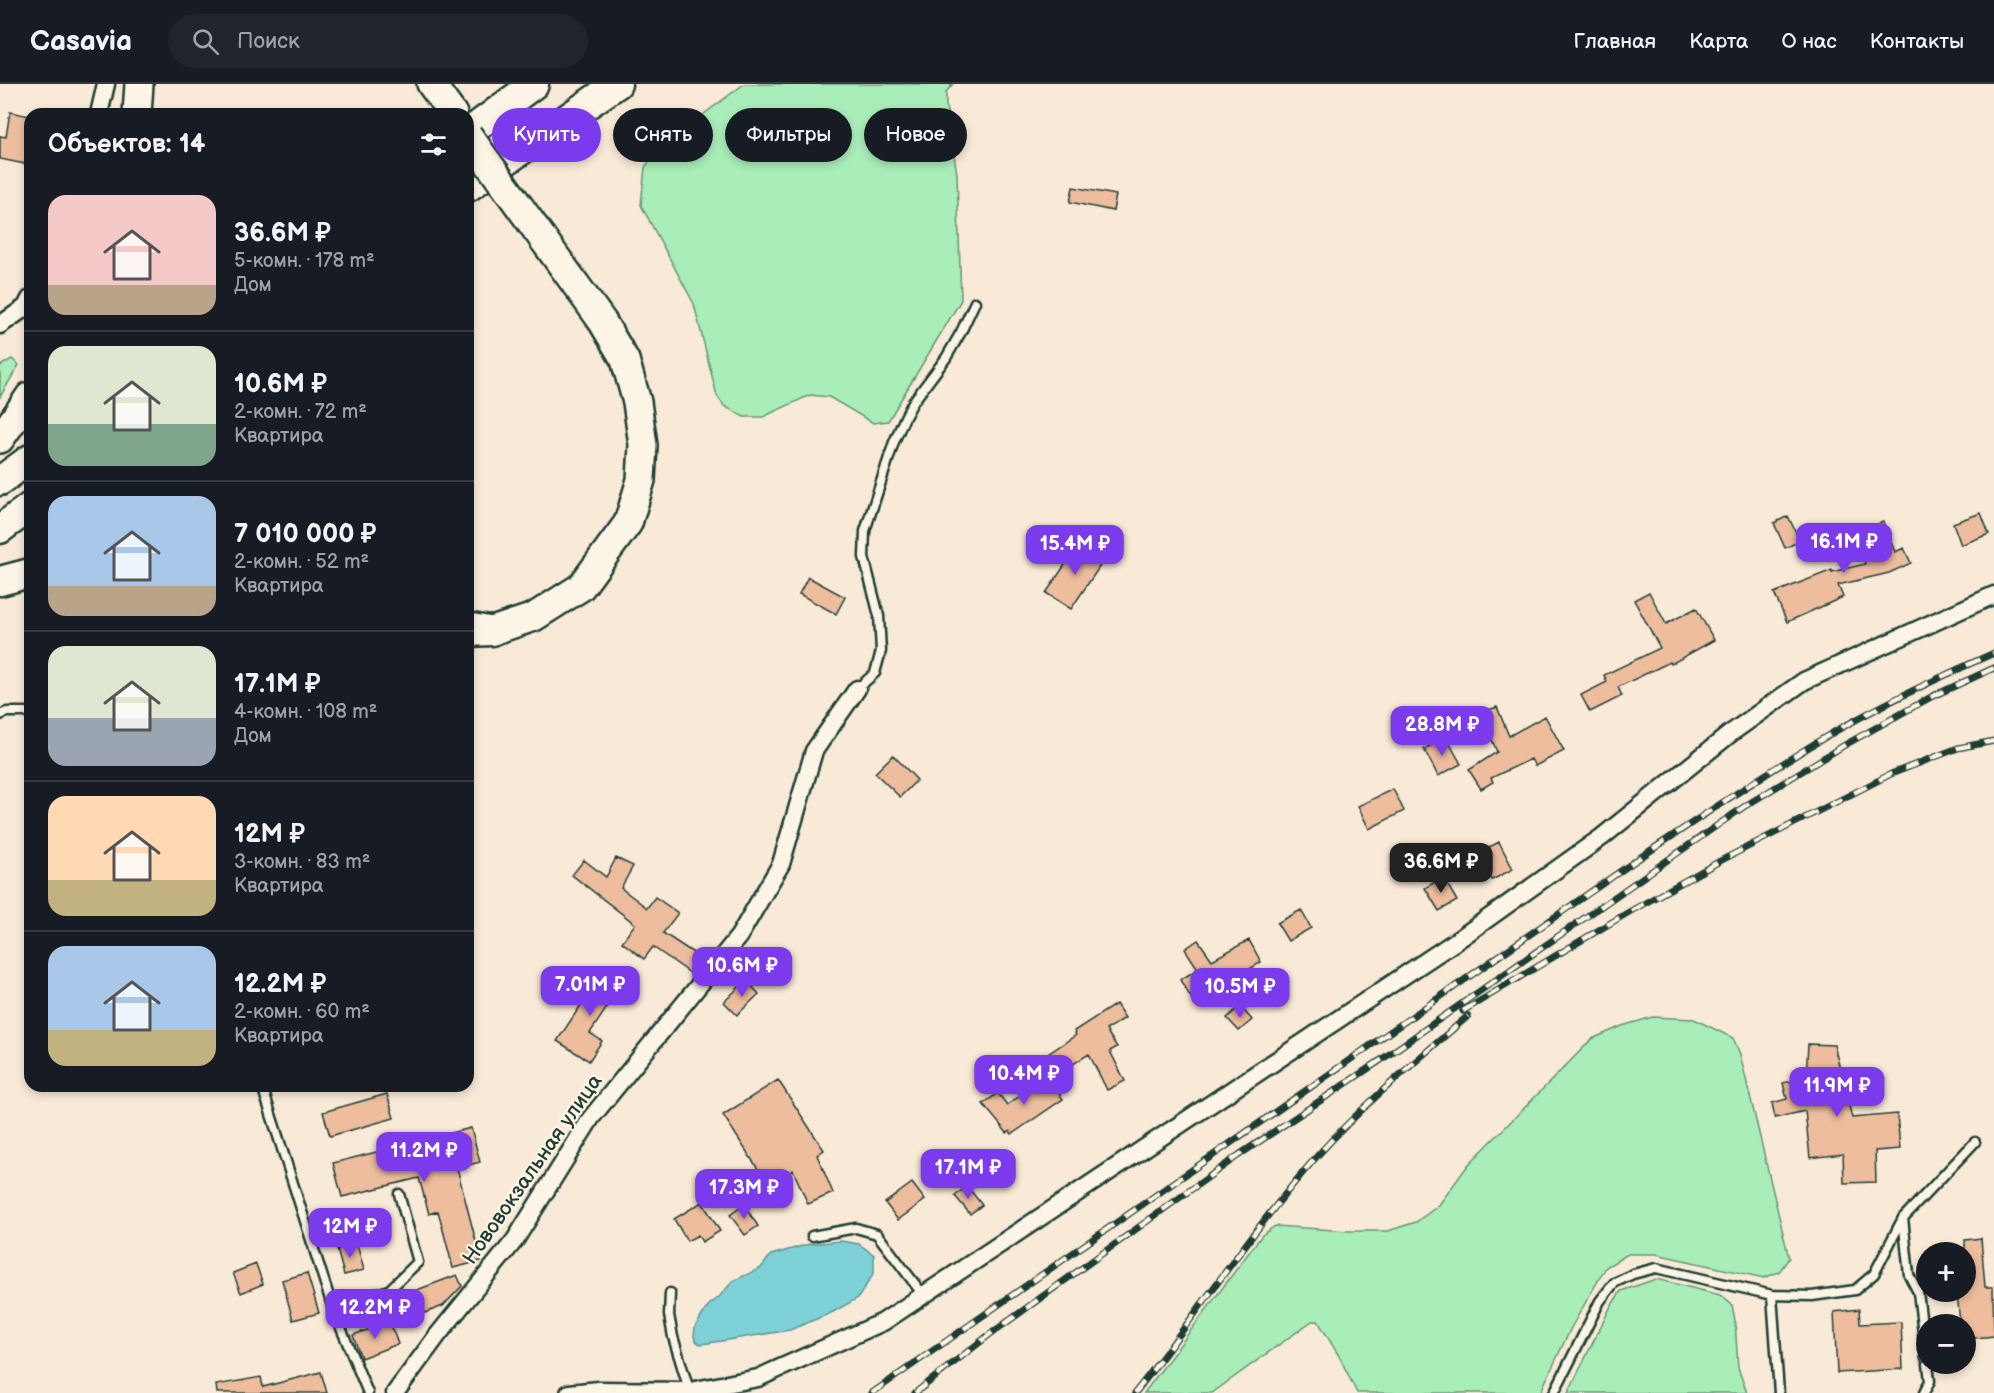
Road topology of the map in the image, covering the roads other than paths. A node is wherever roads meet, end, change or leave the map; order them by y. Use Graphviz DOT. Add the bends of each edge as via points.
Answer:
graph roads {
  1 [pos="106,84"];
  2 [pos="140,84"];
  3 [pos="431,84"];
  4 [pos="617,84"];
  5 [pos="530,86"];
  6 [pos="100,108"];
  7 [pos="138,108"];
  8 [pos="449,108"];
  9 [pos="474,129"];
  10 [pos="474,142"];
  11 [pos="474,183"];
  12 [pos="975,302"];
  13 [pos="24,308"];
  14 [pos="0,325"];
  15 [pos="24,405"];
  16 [pos="0,439"];
  17 [pos="24,463"];
  18 [pos="0,481"];
  19 [pos="24,511"];
  20 [pos="0,529"];
  21 [pos="24,575"];
  22 [pos="0,581"];
  23 [pos="1994,595"];
  24 [pos="476,630"];
  25 [pos="856,689"];
  26 [pos="24,712"];
  27 [pos="0,715"];
  28 [pos="264,1092"];
  29 [pos="1975,1142"];
  30 [pos="399,1194"];
  31 [pos="1903,1218"];
  32 [pos="812,1236"];
  33 [pos="670,1293"];
  34 [pos="1772,1295"];
  35 [pos="924,1296"];
  36 [pos="333,1309"];
  37 [pos="1921,1314"];
  38 [pos="1929,1374"];
  39 [pos="690,1392"];
  40 [pos="368,1393"];
  41 [pos="395,1393"];
  42 [pos="569,1393"];
  43 [pos="1554,1393"];
  44 [pos="1779,1393"];
  45 [pos="1924,1393"];
  1 -- 6 [label="street"];
  2 -- 7 [label="main road"];
  3 -- 8 [label="main road"];
  4 -- 11 [label="highway"];
  5 -- 9 [label="highway"];
  10 -- 24 [label="main road, bridge" via="602,321 625,360 637,402 643,445 641,480 628,523 581,587 534,617"];
  12 -- 25 [label="lane" via="951,350 905,417 865,531 864,557 879,616 881,651 875,673"];
  13 -- 14 [label="street"];
  15 -- 16 [label="main road"];
  17 -- 18 [label="highway"];
  19 -- 20 [label="highway"];
  21 -- 22 [label="highway"];
  23 -- 35 [label="street" via="1804,681 1731,733 1602,837 1459,939"];
  25 -- 41 [label="street, Нововокзальная улица" via="814,751 780,864 739,936 591,1118 515,1240"];
  26 -- 27 [label="lane"];
  28 -- 36 [label="lane"];
  29 -- 31 [label="lane"];
  30 -- 36 [label="lane" via="418,1262 389,1290"];
  31 -- 34 [label="lane" via="1874,1274 1855,1290 1812,1296"];
  31 -- 37 [label="lane" via="1909,1275 1918,1292"];
  32 -- 35 [label="lane" via="856,1228 877,1234"];
  33 -- 39 [label="lane" via="673,1338"];
  34 -- 43 [label="lane" via="1656,1268 1633,1274 1614,1283 1600,1301"];
  34 -- 44 [label="lane"];
  35 -- 39 [label="street" via="883,1322 758,1378"];
  36 -- 40 [label="lane"];
  38 -- 45 [label="lane"];
  39 -- 42 [label="street"];
}
